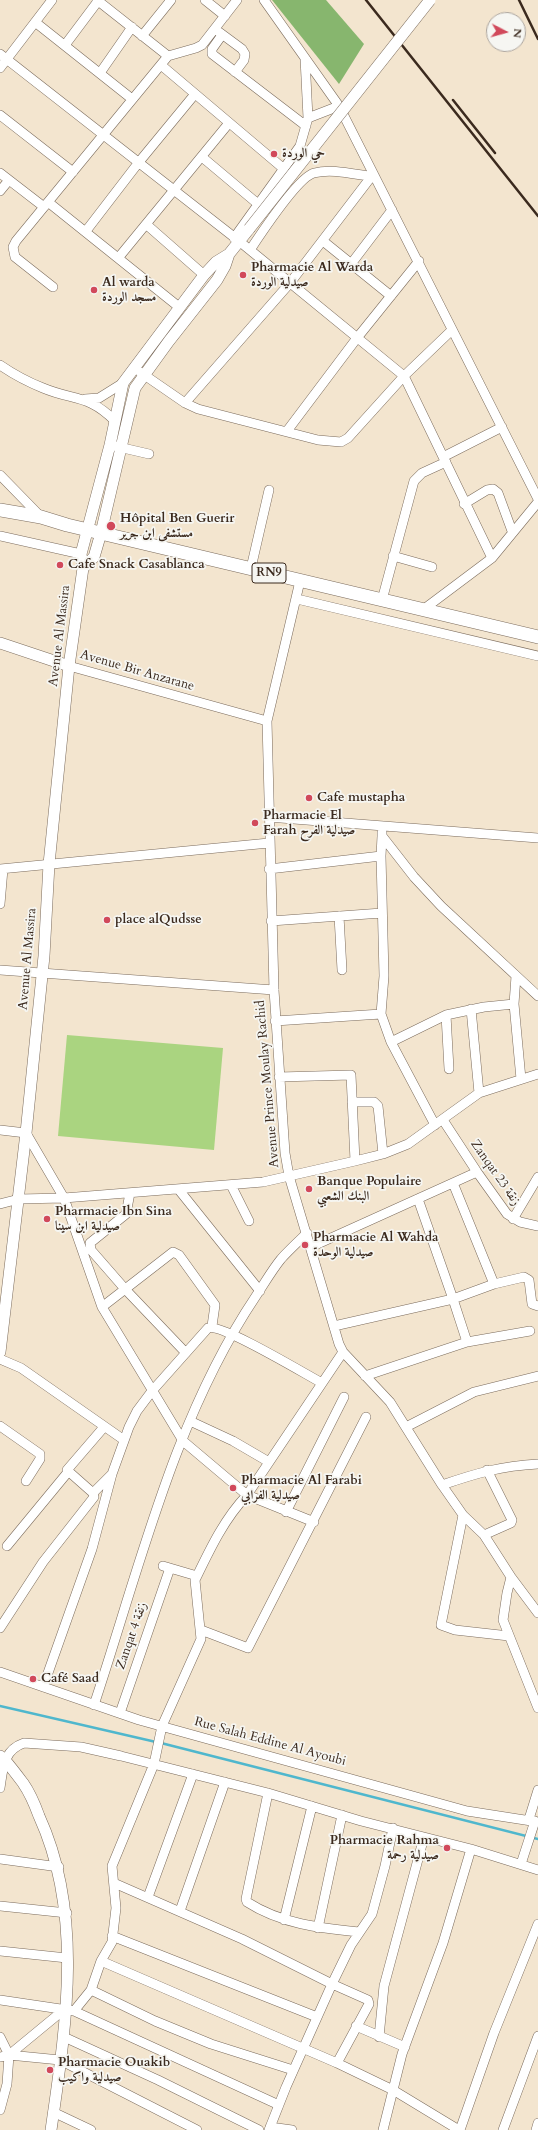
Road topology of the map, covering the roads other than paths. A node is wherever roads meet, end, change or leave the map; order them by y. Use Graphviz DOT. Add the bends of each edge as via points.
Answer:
graph roads {
  1 [pos="52,0"];
  2 [pos="170,0"];
  3 [pos="205,0"];
  4 [pos="237,0"];
  5 [pos="264,0"];
  6 [pos="430,0"];
  7 [pos="97,1"];
  8 [pos="224,16"];
  9 [pos="35,22"];
  10 [pos="132,27"];
  11 [pos="214,29"];
  12 [pos="222,35"];
  13 [pos="142,36"];
  14 [pos="65,45"];
  15 [pos="168,56"];
  16 [pos="305,56"];
  17 [pos="3,57"];
  18 [pos="161,65"];
  19 [pos="0,68"];
  20 [pos="235,72"];
  21 [pos="100,73"];
  22 [pos="195,94"];
  23 [pos="132,99"];
  24 [pos="339,106"];
  25 [pos="0,115"];
  26 [pos="307,122"];
  27 [pos="229,123"];
  28 [pos="104,135"];
  29 [pos="202,157"];
  30 [pos="139,162"];
  31 [pos="284,169"];
  32 [pos="73,172"];
  33 [pos="0,173"];
  34 [pos="373,177"];
  35 [pos="9,180"];
  36 [pos="174,190"];
  37 [pos="0,191"];
  38 [pos="258,204"];
  39 [pos="46,205"];
  40 [pos="392,210"];
  41 [pos="147,225"];
  42 [pos="86,232"];
  43 [pos="237,240"];
  44 [pos="323,241"];
  45 [pos="250,250"];
  46 [pos="229,254"];
  47 [pos="119,257"];
  48 [pos="420,261"];
  49 [pos="351,264"];
  50 [pos="204,275"];
  51 [pos="290,283"];
  52 [pos="53,287"];
  53 [pos="391,296"];
  54 [pos="180,306"];
  55 [pos="452,330"];
  56 [pos="357,338"];
  57 [pos="0,365"];
  58 [pos="134,368"];
  59 [pos="144,375"];
  60 [pos="404,376"];
  61 [pos="123,383"];
  62 [pos="85,399"];
  63 [pos="185,403"];
  64 [pos="115,420"];
  65 [pos="502,427"];
  66 [pos="286,431"];
  67 [pos="110,445"];
  68 [pos="122,448"];
  69 [pos="149,454"];
  70 [pos="444,460"];
  71 [pos="0,475"];
  72 [pos="269,490"];
  73 [pos="538,499"];
  74 [pos="538,502"];
  75 [pos="464,504"];
  76 [pos="0,510"];
  77 [pos="41,517"];
  78 [pos="87,530"];
  79 [pos="512,531"];
  80 [pos="101,533"];
  81 [pos="0,536"];
  82 [pos="81,554"];
  83 [pos="393,556"];
  84 [pos="492,558"];
  85 [pos="432,567"];
  86 [pos="83,568"];
  87 [pos="252,568"];
  88 [pos="300,581"];
  89 [pos="297,599"];
  90 [pos="382,600"];
  91 [pos="424,610"];
  92 [pos="538,637"];
  93 [pos="0,643"];
  94 [pos="538,656"];
  95 [pos="69,666"];
  96 [pos="267,721"];
  97 [pos="268,817"];
  98 [pos="383,825"];
  99 [pos="382,836"];
  100 [pos="538,838"];
  101 [pos="269,843"];
  102 [pos="381,856"];
  103 [pos="49,864"];
  104 [pos="1,869"];
  105 [pos="270,869"];
  106 [pos="0,904"];
  107 [pos="382,913"];
  108 [pos="339,916"];
  109 [pos="271,921"];
  110 [pos="0,970"];
  111 [pos="342,970"];
  112 [pos="41,974"];
  113 [pos="516,976"];
  114 [pos="274,990"];
  115 [pos="538,996"];
  116 [pos="514,1004"];
  117 [pos="471,1009"];
  118 [pos="381,1014"];
  119 [pos="446,1015"];
  120 [pos="275,1021"];
  121 [pos="391,1042"];
  122 [pos="449,1069"];
  123 [pos="538,1074"];
  124 [pos="279,1077"];
  125 [pos="521,1079"];
  126 [pos="479,1093"];
  127 [pos="352,1102"];
  128 [pos="443,1120"];
  129 [pos="435,1125"];
  130 [pos="0,1130"];
  131 [pos="26,1133"];
  132 [pos="383,1154"];
  133 [pos="355,1161"];
  134 [pos="477,1172"];
  135 [pos="288,1176"];
  136 [pos="538,1177"];
  137 [pos="453,1183"];
  138 [pos="231,1185"];
  139 [pos="179,1190"];
  140 [pos="130,1193"];
  141 [pos="64,1198"];
  142 [pos="19,1199"];
  143 [pos="418,1199"];
  144 [pos="0,1204"];
  145 [pos="513,1219"];
  146 [pos="249,1221"];
  147 [pos="538,1226"];
  148 [pos="307,1233"];
  149 [pos="310,1247"];
  150 [pos="494,1284"];
  151 [pos="125,1289"];
  152 [pos="260,1291"];
  153 [pos="453,1299"];
  154 [pos="538,1306"];
  155 [pos="102,1307"];
  156 [pos="212,1326"];
  157 [pos="334,1326"];
  158 [pos="530,1331"];
  159 [pos="231,1333"];
  160 [pos="466,1342"];
  161 [pos="0,1352"];
  162 [pos="343,1352"];
  163 [pos="186,1354"];
  164 [pos="0,1359"];
  165 [pos="365,1376"];
  166 [pos="538,1376"];
  167 [pos="322,1383"];
  168 [pos="152,1391"];
  169 [pos="344,1397"];
  170 [pos="366,1417"];
  171 [pos="190,1421"];
  172 [pos="0,1426"];
  173 [pos="104,1427"];
  174 [pos="406,1427"];
  175 [pos="124,1440"];
  176 [pos="183,1441"];
  177 [pos="269,1462"];
  178 [pos="538,1464"];
  179 [pos="487,1470"];
  180 [pos="68,1472"];
  181 [pos="112,1474"];
  182 [pos="26,1481"];
  183 [pos="442,1485"];
  184 [pos="93,1493"];
  185 [pos="247,1495"];
  186 [pos="286,1512"];
  187 [pos="463,1515"];
  188 [pos="314,1522"];
  189 [pos="484,1535"];
  190 [pos="7,1546"];
  191 [pos="197,1576"];
  192 [pos="511,1577"];
  193 [pos="538,1613"];
  194 [pos="0,1628"];
  195 [pos="201,1630"];
  196 [pos="509,1636"];
  197 [pos="0,1672"];
  198 [pos="43,1688"];
  199 [pos="94,1704"];
  200 [pos="538,1708"];
  201 [pos="120,1713"];
  202 [pos="161,1731"];
  203 [pos="2,1757"];
  204 [pos="154,1762"];
  205 [pos="193,1774"];
  206 [pos="225,1782"];
  207 [pos="0,1788"];
  208 [pos="538,1790"];
  209 [pos="268,1793"];
  210 [pos="312,1806"];
  211 [pos="342,1815"];
  212 [pos="534,1821"];
  213 [pos="392,1828"];
  214 [pos="424,1837"];
  215 [pos="470,1849"];
  216 [pos="0,1859"];
  217 [pos="521,1864"];
  218 [pos="59,1867"];
  219 [pos="538,1870"];
  220 [pos="114,1883"];
  221 [pos="148,1897"];
  222 [pos="0,1906"];
  223 [pos="180,1911"];
  224 [pos="67,1913"];
  225 [pos="284,1920"];
  226 [pos="538,1924"];
  227 [pos="318,1928"];
  228 [pos="358,1932"];
  229 [pos="112,1936"];
  230 [pos="0,1951"];
  231 [pos="67,1958"];
  232 [pos="100,1961"];
  233 [pos="332,1984"];
  234 [pos="90,1990"];
  235 [pos="0,2000"];
  236 [pos="70,2010"];
  237 [pos="317,2017"];
  238 [pos="356,2026"];
  239 [pos="538,2036"];
  240 [pos="64,2037"];
  241 [pos="379,2037"];
  242 [pos="0,2038"];
  243 [pos="405,2047"];
  244 [pos="302,2048"];
  245 [pos="9,2055"];
  246 [pos="0,2057"];
  247 [pos="60,2060"];
  248 [pos="337,2063"];
  249 [pos="293,2070"];
  250 [pos="393,2090"];
  251 [pos="279,2105"];
  252 [pos="0,2110"];
  253 [pos="53,2112"];
  254 [pos="538,2123"];
  255 [pos="269,2128"];
  256 [pos="51,2130"];
  257 [pos="91,2130"];
  258 [pos="197,2130"];
  259 [pos="259,2130"];
  260 [pos="292,2130"];
  261 [pos="383,2130"];
  262 [pos="459,2130"];
  263 [pos="503,2130"];
  264 [pos="536,2130"];
  1 -- 9 [label="street"];
  2 -- 13 [label="street"];
  3 -- 8 [label="street"];
  4 -- 8 [label="street"];
  5 -- 16 [label="street"];
  6 -- 43 [label="street, bridge" via="249,229"];
  7 -- 10 [label="street"];
  7 -- 14 [label="street"];
  8 -- 11 [label="street"];
  9 -- 14 [label="street"];
  9 -- 17 [label="street"];
  10 -- 13 [label="street"];
  10 -- 21 [label="street"];
  11 -- 12 [label="street"];
  11 -- 15 [label="street" via="202,45"];
  12 -- 20 [label="street" via="245,54 244,60"];
  12 -- 20 [label="street" via="212,49 212,54"];
  13 -- 15 [label="street"];
  14 -- 21 [label="street"];
  15 -- 18 [label="street"];
  16 -- 24 [label="street"];
  16 -- 26 [label="street"];
  17 -- 19 [label="street"];
  17 -- 28 [label="street"];
  18 -- 22 [label="street"];
  18 -- 23 [label="street"];
  20 -- 26 [label="street"];
  21 -- 23 [label="street"];
  22 -- 27 [label="street"];
  22 -- 30 [label="street"];
  23 -- 28 [label="street"];
  24 -- 26 [label="street"];
  24 -- 34 [label="street"];
  25 -- 32 [label="street"];
  26 -- 31 [label="street" via="300,146"];
  27 -- 29 [label="street"];
  27 -- 31 [label="street"];
  28 -- 30 [label="street"];
  28 -- 32 [label="street"];
  29 -- 36 [label="street"];
  29 -- 38 [label="street"];
  30 -- 36 [label="street"];
  30 -- 42 [label="street"];
  31 -- 38 [label="street"];
  32 -- 39 [label="street"];
  33 -- 35 [label="street"];
  34 -- 40 [label="street"];
  34 -- 44 [label="street"];
  34 -- 45 [label="street" via="332,172 312,174 301,182"];
  35 -- 37 [label="street"];
  35 -- 39 [label="street"];
  36 -- 41 [label="street"];
  36 -- 43 [label="street"];
  38 -- 43 [label="street"];
  39 -- 42 [label="street"];
  39 -- 52 [label="street" via="16,241 13,252 20,261"];
  40 -- 48 [label="street"];
  40 -- 49 [label="street"];
  41 -- 47 [label="street"];
  41 -- 50 [label="street"];
  42 -- 47 [label="street"];
  43 -- 45 [label="street"];
  43 -- 46 [label="street"];
  44 -- 49 [label="street"];
  44 -- 51 [label="street"];
  45 -- 51 [label="street"];
  46 -- 50 [label="street" via="216,262"];
  46 -- 59 [label="street" via="217,280"];
  47 -- 54 [label="street"];
  48 -- 53 [label="street"];
  48 -- 55 [label="street"];
  49 -- 53 [label="street"];
  50 -- 54 [label="street"];
  51 -- 56 [label="street"];
  51 -- 63 [label="street"];
  53 -- 56 [label="street"];
  54 -- 58 [label="street"];
  55 -- 60 [label="street"];
  55 -- 65 [label="street"];
  56 -- 60 [label="street"];
  56 -- 66 [label="street"];
  57 -- 62 [label="street" via="44,388"];
  58 -- 59 [label="street"];
  58 -- 61 [label="street"];
  59 -- 63 [label="street"];
  59 -- 68 [label="street" via="136,388"];
  60 -- 66 [label="street" via="344,442 318,440"];
  60 -- 70 [label="street"];
  61 -- 62 [label="street" via="99,398"];
  61 -- 64 [label="street, Avenue Al Massira"];
  62 -- 64 [label="street"];
  63 -- 66 [label="street" via="228,418"];
  64 -- 67 [label="street, Avenue Al Massira"];
  65 -- 70 [label="street"];
  65 -- 73 [label="street"];
  67 -- 68 [label="street"];
  67 -- 78 [label="street, Avenue Al Massira"];
  68 -- 69 [label="street"];
  68 -- 80 [label="street"];
  70 -- 75 [label="street"];
  70 -- 83 [label="street" via="414,481"];
  71 -- 77 [label="street"];
  72 -- 87 [label="street"];
  74 -- 79 [label="street"];
  75 -- 79 [label="street" via="493,489 498,493"];
  75 -- 84 [label="street"];
  76 -- 77 [label="main road, RN9"];
  77 -- 78 [label="main road, RN9"];
  78 -- 80 [label="main road, RN9"];
  78 -- 82 [label="street, Avenue Al Massira"];
  79 -- 84 [label="street"];
  80 -- 86 [label="street" via="94,557"];
  80 -- 87 [label="main road, RN9"];
  81 -- 82 [label="street"];
  82 -- 86 [label="street, Avenue Al Massira"];
  83 -- 85 [label="street"];
  83 -- 90 [label="street"];
  84 -- 91 [label="street"];
  86 -- 95 [label="street, Avenue Al Massira"];
  87 -- 88 [label="main road, RN9"];
  88 -- 89 [label="street, Avenue Prince Moulay Rachid"];
  88 -- 90 [label="main road, RN9"];
  89 -- 94 [label="street"];
  89 -- 96 [label="street, Avenue Prince Moulay Rachid"];
  90 -- 91 [label="main road, RN9"];
  91 -- 92 [label="main road, RN9"];
  93 -- 95 [label="street, Avenue Bir Anzarane"];
  95 -- 96 [label="street, Avenue Bir Anzarane"];
  95 -- 103 [label="street, Avenue Al Massira"];
  96 -- 97 [label="street, Avenue Prince Moulay Rachid"];
  97 -- 98 [label="street"];
  97 -- 101 [label="street, Avenue Prince Moulay Rachid"];
  98 -- 99 [label="street"];
  98 -- 100 [label="street"];
  99 -- 102 [label="street"];
  99 -- 113 [label="street" via="441,906"];
  101 -- 103 [label="street"];
  101 -- 105 [label="street, Avenue Prince Moulay Rachid"];
  102 -- 105 [label="street"];
  102 -- 107 [label="street"];
  103 -- 104 [label="street"];
  103 -- 112 [label="street, Avenue Al Massira"];
  104 -- 106 [label="street"];
  105 -- 109 [label="street, Avenue Prince Moulay Rachid"];
  107 -- 108 [label="street"];
  107 -- 118 [label="street" via="384,976"];
  108 -- 109 [label="street"];
  108 -- 111 [label="street"];
  109 -- 114 [label="street, Avenue Prince Moulay Rachid"];
  110 -- 112 [label="street"];
  112 -- 114 [label="street"];
  112 -- 131 [label="street, Avenue Al Massira"];
  113 -- 115 [label="street"];
  113 -- 116 [label="street"];
  114 -- 120 [label="street, Avenue Prince Moulay Rachid"];
  116 -- 117 [label="street"];
  116 -- 125 [label="street"];
  117 -- 119 [label="street"];
  117 -- 126 [label="street"];
  118 -- 120 [label="street"];
  118 -- 121 [label="street"];
  119 -- 121 [label="street"];
  119 -- 122 [label="street"];
  120 -- 124 [label="street, Avenue Prince Moulay Rachid"];
  121 -- 129 [label="street"];
  123 -- 125 [label="street"];
  124 -- 127 [label="street" via="351,1075"];
  124 -- 135 [label="street, Avenue Prince Moulay Rachid"];
  125 -- 126 [label="street"];
  126 -- 128 [label="street"];
  127 -- 132 [label="street" via="374,1102 378,1106"];
  127 -- 133 [label="street"];
  128 -- 129 [label="street"];
  128 -- 134 [label="street, Zanqat 23 زنقة"];
  129 -- 132 [label="street" via="408,1144"];
  130 -- 131 [label="street"];
  131 -- 141 [label="street"];
  131 -- 142 [label="street, Avenue Al Massira"];
  132 -- 133 [label="street"];
  133 -- 135 [label="street"];
  134 -- 137 [label="street"];
  134 -- 145 [label="street, Zanqat 23 زنقة"];
  135 -- 138 [label="street" via="263,1182"];
  135 -- 148 [label="street, Avenue Prince Moulay Rachid"];
  136 -- 145 [label="street"];
  137 -- 143 [label="street"];
  137 -- 150 [label="street"];
  138 -- 139 [label="street"];
  138 -- 146 [label="street"];
  139 -- 140 [label="street"];
  139 -- 152 [label="street"];
  140 -- 141 [label="street"];
  140 -- 151 [label="street" via="126,1214 90,1243 91,1250"];
  141 -- 142 [label="street"];
  141 -- 155 [label="street"];
  142 -- 144 [label="street"];
  142 -- 161 [label="street, Avenue Al Massira"];
  143 -- 149 [label="street"];
  143 -- 153 [label="street"];
  145 -- 147 [label="street, Zanqat 23 زنقة"];
  148 -- 149 [label="street, Avenue Prince Moulay Rachid"];
  148 -- 152 [label="street" via="281,1259"];
  149 -- 157 [label="street, Avenue Prince Moulay Rachid"];
  150 -- 153 [label="street"];
  150 -- 154 [label="street" via="524,1276 528,1278 532,1304"];
  151 -- 155 [label="street"];
  151 -- 156 [label="street" via="173,1252 180,1255 215,1305"];
  151 -- 163 [label="street"];
  152 -- 159 [label="street"];
  153 -- 157 [label="street"];
  153 -- 160 [label="street"];
  155 -- 168 [label="street"];
  156 -- 159 [label="street"];
  156 -- 163 [label="street"];
  157 -- 162 [label="street, Avenue Prince Moulay Rachid"];
  158 -- 160 [label="street"];
  159 -- 167 [label="street"];
  159 -- 171 [label="street"];
  160 -- 165 [label="street"];
  162 -- 165 [label="street, Avenue Prince Moulay Rachid"];
  162 -- 167 [label="street"];
  163 -- 168 [label="street"];
  164 -- 173 [label="street" via="25,1371"];
  165 -- 174 [label="street, Avenue Prince Moulay Rachid" via="390,1402"];
  166 -- 174 [label="street" via="474,1392"];
  167 -- 177 [label="street"];
  168 -- 175 [label="street" via="137,1411"];
  168 -- 176 [label="street"];
  169 -- 186 [label="street"];
  170 -- 188 [label="street"];
  171 -- 176 [label="street"];
  171 -- 177 [label="street" via="233,1441"];
  172 -- 182 [label="street" via="40,1454 40,1459"];
  173 -- 175 [label="street"];
  173 -- 180 [label="street"];
  174 -- 183 [label="street, Avenue Prince Moulay Rachid"];
  175 -- 181 [label="street"];
  176 -- 185 [label="street"];
  176 -- 199 [label="street" via="144,1546"];
  177 -- 185 [label="street"];
  178 -- 179 [label="street"];
  179 -- 183 [label="street"];
  179 -- 189 [label="street" via="512,1520 511,1523"];
  180 -- 184 [label="street"];
  180 -- 190 [label="street"];
  181 -- 184 [label="street"];
  181 -- 198 [label="street" via="92,1549"];
  183 -- 187 [label="street, Avenue Prince Moulay Rachid"];
  184 -- 194 [label="street" via="93,1499 43,1562"];
  185 -- 186 [label="street"];
  185 -- 191 [label="street" via="222,1529"];
  186 -- 188 [label="street"];
  187 -- 189 [label="street, Avenue Prince Moulay Rachid"];
  187 -- 196 [label="street" via="441,1625 455,1630"];
  188 -- 195 [label="street" via="248,1648"];
  189 -- 192 [label="street, Avenue Prince Moulay Rachid"];
  191 -- 195 [label="street" via="195,1580"];
  191 -- 201 [label="street, Zanqat 4 زنقة" via="166,1567"];
  192 -- 193 [label="street, Avenue Prince Moulay Rachid"];
  192 -- 196 [label="street" via="503,1620"];
  195 -- 202 [label="street" via="201,1638"];
  196 -- 200 [label="street"];
  197 -- 198 [label="street, Rue Salah Eddine Al Ayoubi"];
  198 -- 199 [label="street, Rue Salah Eddine Al Ayoubi"];
  199 -- 201 [label="street, Rue Salah Eddine Al Ayoubi"];
  201 -- 202 [label="street, Rue Salah Eddine Al Ayoubi"];
  202 -- 204 [label="street"];
  202 -- 212 [label="street, Rue Salah Eddine Al Ayoubi" via="467,1811"];
  203 -- 204 [label="street" via="24,1743 81,1747"];
  203 -- 207 [label="street"];
  203 -- 218 [label="street" via="24,1784 50,1838"];
  204 -- 205 [label="street"];
  204 -- 220 [label="street" via="126,1836 114,1859"];
  205 -- 206 [label="street"];
  205 -- 221 [label="street"];
  206 -- 209 [label="street"];
  206 -- 223 [label="street"];
  208 -- 212 [label="street"];
  209 -- 210 [label="street"];
  209 -- 225 [label="street" via="246,1899 257,1908"];
  210 -- 211 [label="street"];
  210 -- 225 [label="street"];
  211 -- 213 [label="street"];
  211 -- 227 [label="street"];
  212 -- 217 [label="street"];
  213 -- 214 [label="street"];
  213 -- 228 [label="street" via="372,1914"];
  214 -- 215 [label="street"];
  214 -- 241 [label="street" via="384,1986"];
  215 -- 217 [label="street"];
  215 -- 243 [label="street" via="443,1942"];
  216 -- 218 [label="street"];
  217 -- 219 [label="street"];
  218 -- 224 [label="street"];
  220 -- 221 [label="street"];
  220 -- 229 [label="street" via="116,1908"];
  221 -- 223 [label="street"];
  222 -- 224 [label="street"];
  223 -- 233 [label="street" via="260,1947"];
  224 -- 231 [label="street"];
  225 -- 227 [label="street"];
  226 -- 262 [label="street" via="494,2033"];
  227 -- 228 [label="street"];
  228 -- 233 [label="street"];
  229 -- 232 [label="street" via="112,1942"];
  229 -- 237 [label="street"];
  230 -- 231 [label="street"];
  231 -- 236 [label="street"];
  232 -- 234 [label="street"];
  232 -- 244 [label="street"];
  233 -- 237 [label="street"];
  233 -- 238 [label="street" via="368,2000 369,2004"];
  234 -- 236 [label="street"];
  234 -- 249 [label="street" via="211,2044"];
  235 -- 236 [label="street"];
  236 -- 240 [label="street"];
  236 -- 245 [label="street"];
  236 -- 251 [label="street"];
  237 -- 244 [label="street"];
  238 -- 241 [label="street"];
  238 -- 248 [label="street"];
  239 -- 263 [label="street"];
  240 -- 247 [label="street"];
  240 -- 259 [label="street"];
  241 -- 243 [label="street"];
  242 -- 245 [label="street"];
  243 -- 250 [label="street"];
  244 -- 248 [label="street"];
  244 -- 249 [label="street"];
  245 -- 246 [label="street"];
  245 -- 247 [label="street"];
  245 -- 252 [label="street" via="7,2084"];
  247 -- 253 [label="street"];
  247 -- 258 [label="street"];
  248 -- 250 [label="street"];
  249 -- 251 [label="street"];
  250 -- 261 [label="street"];
  250 -- 262 [label="street"];
  251 -- 255 [label="street"];
  253 -- 256 [label="street"];
  253 -- 257 [label="street"];
  254 -- 264 [label="street"];
  255 -- 260 [label="street"];
}
